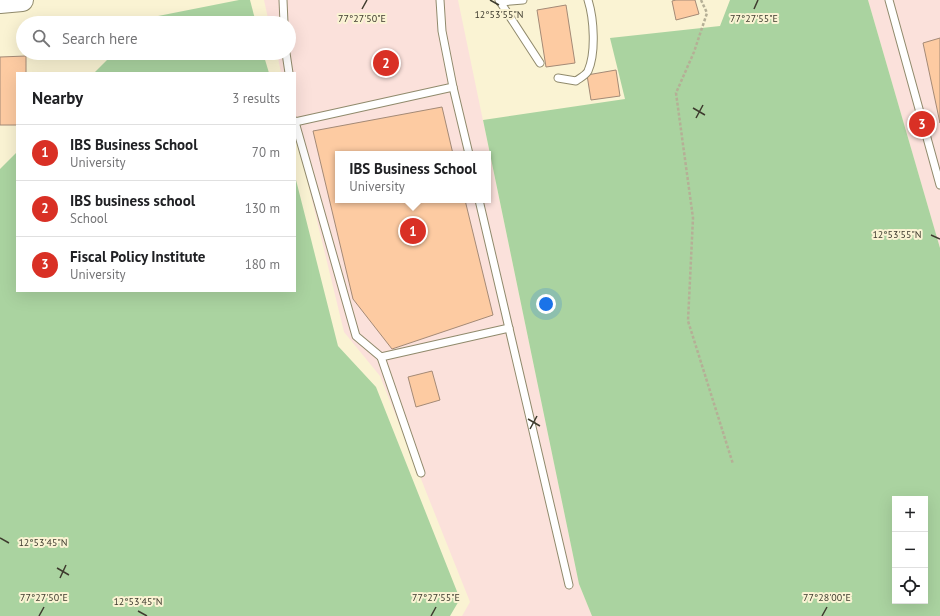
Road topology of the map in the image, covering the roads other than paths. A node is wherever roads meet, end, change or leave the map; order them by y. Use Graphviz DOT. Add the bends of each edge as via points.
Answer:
graph roads {
  1 [pos="22,0"];
  2 [pos="283,0"];
  3 [pos="440,0"];
  4 [pos="523,0"];
  5 [pos="588,0"];
  6 [pos="889,0"];
  7 [pos="500,1"];
  8 [pos="0,2"];
  9 [pos="284,16"];
  10 [pos="287,60"];
  11 [pos="540,63"];
  12 [pos="289,72"];
  13 [pos="558,78"];
  14 [pos="453,87"];
  15 [pos="296,121"];
  16 [pos="296,125"];
  17 [pos="468,151"];
  18 [pos="940,185"];
  19 [pos="480,203"];
  20 [pos="509,328"];
  21 [pos="381,357"];
  22 [pos="422,473"];
  23 [pos="569,584"];
  1 -- 8 [label="highway"];
  2 -- 9 [label="lane"];
  3 -- 14 [label="lane" via="442,31"];
  4 -- 7 [label="lane"];
  5 -- 13 [label="lane" via="593,33 592,56 587,73 576,81"];
  6 -- 18 [label="lane"];
  7 -- 11 [label="lane"];
  10 -- 12 [label="lane"];
  14 -- 15 [label="lane"];
  14 -- 17 [label="lane"];
  16 -- 21 [label="lane" via="356,336"];
  19 -- 20 [label="lane"];
  20 -- 21 [label="lane"];
  20 -- 23 [label="lane"];
  21 -- 22 [label="lane"];
}
